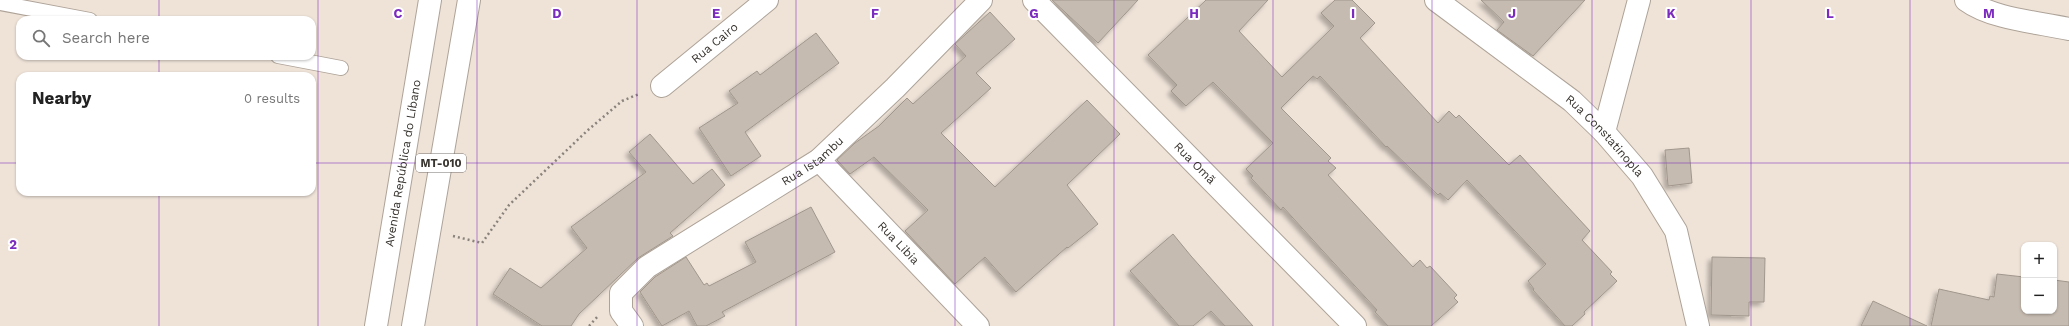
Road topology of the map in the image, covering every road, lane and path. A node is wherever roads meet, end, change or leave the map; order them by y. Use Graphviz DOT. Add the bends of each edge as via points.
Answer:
graph roads {
  1 [pos="430,0"];
  2 [pos="767,0"];
  3 [pos="981,0"];
  4 [pos="1034,0"];
  5 [pos="1436,0"];
  6 [pos="1639,0"];
  7 [pos="1966,0"];
  8 [pos="0,3"];
  9 [pos="471,3"];
  10 [pos="69,16"];
  11 [pos="2069,28"];
  12 [pos="299,60"];
  13 [pos="341,68"];
  14 [pos="662,86"];
  15 [pos="1604,132"];
  16 [pos="818,160"];
  17 [pos="429,233"];
  18 [pos="376,326"];
  19 [pos="413,326"];
  20 [pos="632,326"];
  21 [pos="978,326"];
  22 [pos="1355,326"];
  23 [pos="1698,326"];
  1 -- 18 [label="street, Avenida República do Líbano / MT-010"];
  2 -- 14 [label="street, Rua Cairo"];
  3 -- 16 [label="street, Rua Istambu" via="895,88"];
  4 -- 22 [label="street, Rua Omã"];
  5 -- 15 [label="street, Rua Constatinopla" via="1572,100"];
  6 -- 15 [label="street"];
  7 -- 11 [label="street" via="1976,7 1996,14"];
  8 -- 10 [label="lane"];
  9 -- 17 [label="street, MT-010"];
  12 -- 13 [label="lane"];
  14 -- 17 [label="path" via="622,100 509,205 482,243"];
  15 -- 23 [label="street, Rua Constatinopla" via="1642,176 1676,231"];
  16 -- 20 [label="street, Rua Istambu" via="647,266 621,293 621,311"];
  16 -- 21 [label="street, Rua Libia"];
  17 -- 19 [label="street, MT-010"];
}
